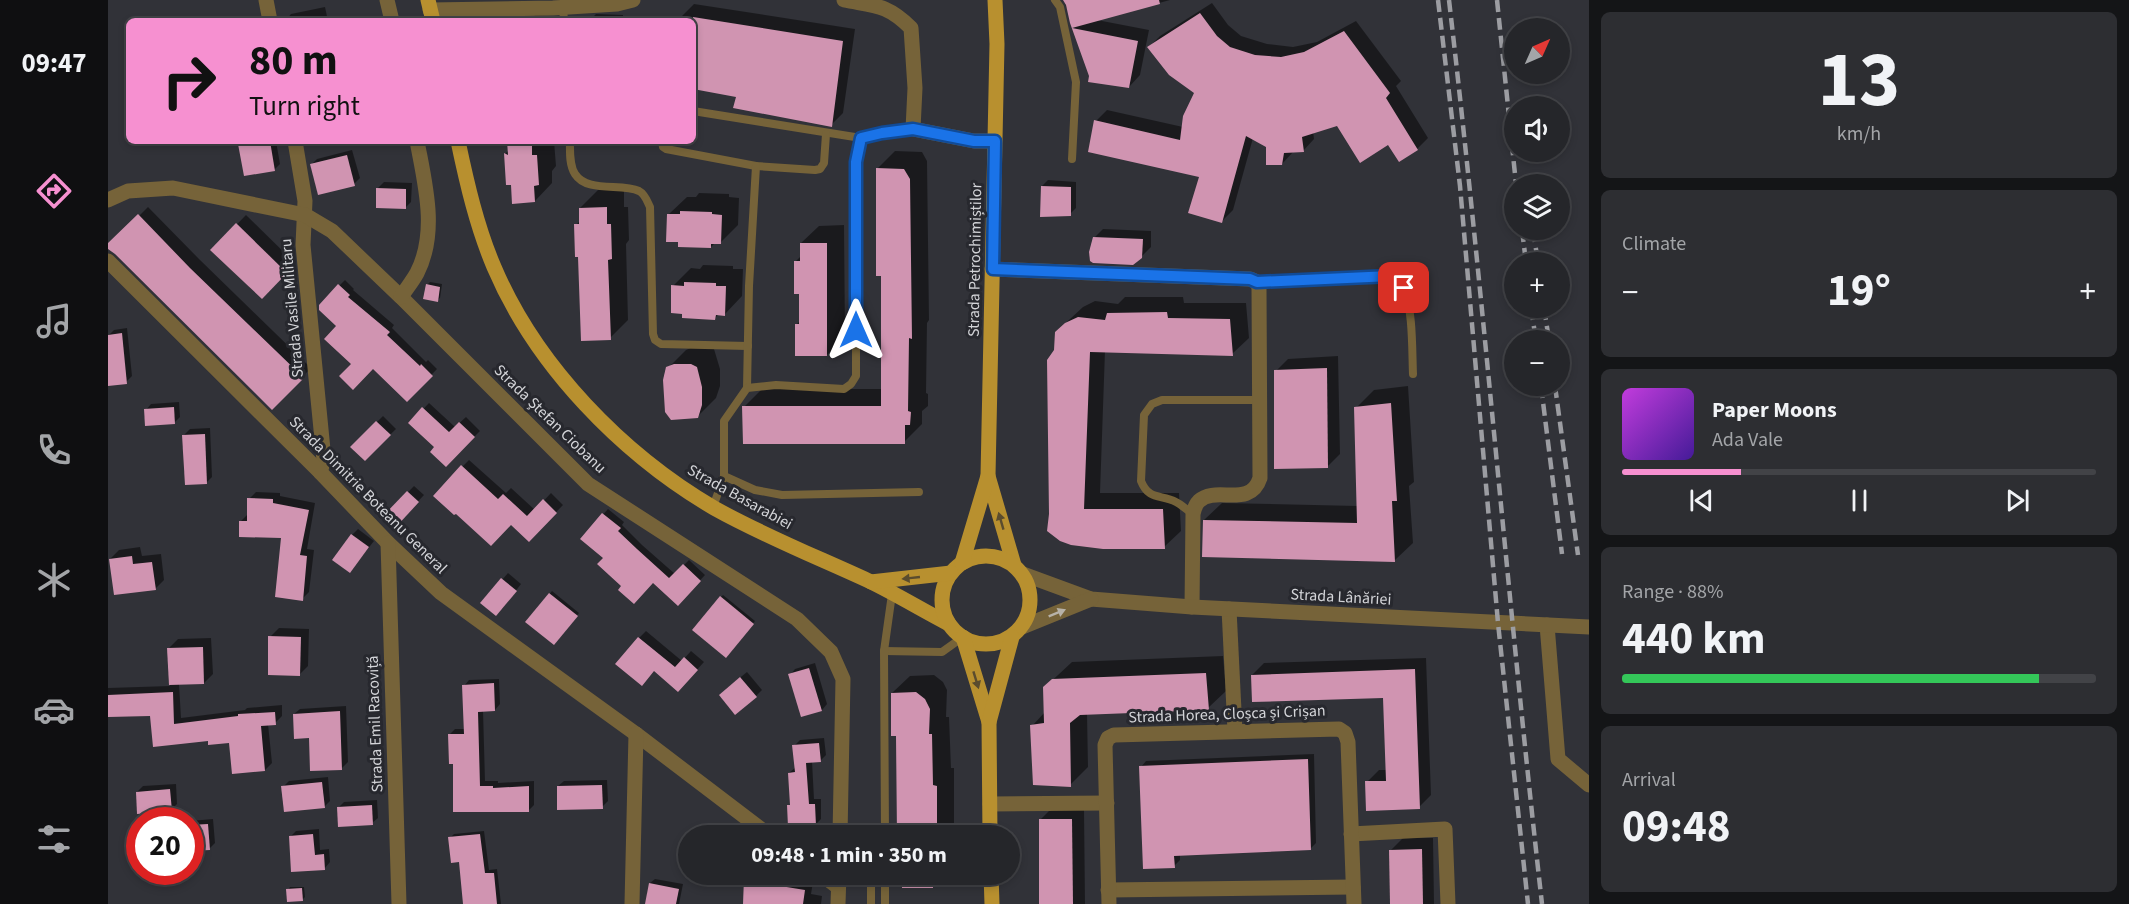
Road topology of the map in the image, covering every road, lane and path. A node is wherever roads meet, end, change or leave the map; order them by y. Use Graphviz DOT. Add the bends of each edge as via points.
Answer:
graph roads {
  1 [pos="266,0"];
  2 [pos="387,0"];
  3 [pos="633,0"];
  4 [pos="844,0"];
  5 [pos="995,0"];
  6 [pos="1006,0"];
  7 [pos="1055,0"];
  8 [pos="430,10"];
  9 [pos="564,14"];
  10 [pos="269,18"];
  11 [pos="391,18"];
  12 [pos="997,44"];
  13 [pos="696,112"];
  14 [pos="913,129"];
  15 [pos="826,134"];
  16 [pos="861,138"];
  17 [pos="995,141"];
  18 [pos="296,144"];
  19 [pos="418,144"];
  20 [pos="459,144"];
  21 [pos="570,144"];
  22 [pos="662,144"];
  23 [pos="1072,159"];
  24 [pos="756,166"];
  25 [pos="108,201"];
  26 [pos="304,215"];
  27 [pos="108,261"];
  28 [pos="993,269"];
  29 [pos="1257,282"];
  30 [pos="401,297"];
  31 [pos="748,345"];
  32 [pos="1413,375"];
  33 [pos="747,388"];
  34 [pos="1259,400"];
  35 [pos="320,472"];
  36 [pos="724,476"];
  37 [pos="988,476"];
  38 [pos="919,492"];
  39 [pos="712,507"];
  40 [pos="1192,514"];
  41 [pos="388,543"];
  42 [pos="956,568"];
  43 [pos="1019,570"];
  44 [pos="871,582"];
  45 [pos="892,594"];
  46 [pos="1091,599"];
  47 [pos="1192,607"];
  48 [pos="1229,609"];
  49 [pos="949,624"];
  50 [pos="1547,625"];
  51 [pos="1589,627"];
  52 [pos="1017,632"];
  53 [pos="963,638"];
  54 [pos="884,651"];
  55 [pos="989,722"];
  56 [pos="1235,731"];
  57 [pos="636,734"];
  58 [pos="1589,785"];
  59 [pos="1107,803"];
  60 [pos="990,804"];
  61 [pos="756,825"];
  62 [pos="840,825"];
  63 [pos="885,825"];
  64 [pos="990,825"];
  65 [pos="1351,834"];
  66 [pos="838,885"];
  67 [pos="871,885"];
  68 [pos="885,885"];
  69 [pos="991,885"];
  70 [pos="1353,887"];
  71 [pos="1108,897"];
  72 [pos="1189,897"];
  73 [pos="399,904"];
  74 [pos="632,904"];
  75 [pos="838,904"];
  76 [pos="872,904"];
  77 [pos="885,904"];
  78 [pos="992,904"];
  79 [pos="1354,904"];
  80 [pos="1448,904"];
  1 -- 10 [label="street"];
  2 -- 11 [label="street"];
  3 -- 9 [label="street"];
  4 -- 14 [label="street" via="881,5 911,28"];
  5 -- 12 [label="main road"];
  6 -- 12 [label="main road"];
  7 -- 23 [label="lane" via="1060,7 1076,82"];
  8 -- 9 [label="street"];
  12 -- 17 [label="main road, Strada Petrochimiștilor"];
  13 -- 15 [label="lane"];
  14 -- 16 [label="lane"];
  14 -- 17 [label="street" via="974,141"];
  15 -- 16 [label="lane"];
  15 -- 24 [label="lane" via="820,169"];
  16 -- 33 [label="lane" via="856,162 856,376 844,389 776,385"];
  17 -- 28 [label="main road, Strada Petrochimiștilor"];
  18 -- 26 [label="street, Strada Vasile Militaru" via="303,181"];
  19 -- 30 [label="street" via="428,201 428,240 417,273"];
  20 -- 39 [label="main road, Strada Basarabiei" via="478,224 494,267 541,349 591,411 627,447"];
  21 -- 31 [label="lane" via="575,174 584,183 639,191 650,207 656,340 661,344"];
  22 -- 24 [label="lane" via="666,149"];
  24 -- 31 [label="lane"];
  25 -- 26 [label="street, Strada Ștefan Ciobanu" via="128,191 173,188"];
  26 -- 30 [label="street, Strada Ștefan Ciobanu" via="332,231"];
  26 -- 35 [label="street, Strada Vasile Militaru" via="303,245 324,460"];
  27 -- 35 [label="street, Strada Dimitrie Boteanu General"];
  28 -- 29 [label="street"];
  28 -- 37 [label="main road, Strada Petrochimiștilor"];
  29 -- 32 [label="lane" via="1391,276 1399,280 1408,305"];
  29 -- 34 [label="street"];
  30 -- 62 [label="street, Strada Ștefan Ciobanu" via="588,484 796,619 831,652 843,679"];
  31 -- 33 [label="lane"];
  33 -- 36 [label="lane" via="724,421"];
  34 -- 40 [label="street" via="1257,486 1248,493 1204,497"];
  34 -- 40 [label="lane" via="1162,400 1152,404 1144,415 1141,481 1145,491 1175,501"];
  35 -- 41 [label="street, Strada Dimitrie Boteanu General"];
  36 -- 38 [label="lane" via="755,490 782,495"];
  36 -- 39 [label="lane"];
  37 -- 42 [label="main road, Strada Petrochimiștilor"];
  43 -- 37 [label="main road, Strada Petrochimiștilor, one-way"];
  39 -- 44 [label="main road, Strada Basarabiei"];
  40 -- 47 [label="street"];
  41 -- 57 [label="street, Strada Dimitrie Boteanu General" via="441,592"];
  41 -- 73 [label="street, Strada Emil Racoviță"];
  42 -- 43 [label="main road" via="974,557 988,555 1002,558"];
  42 -- 44 [label="main road, one-way"];
  42 -- 49 [label="main road" via="944,585 942,598"];
  43 -- 46 [label="street"];
  43 -- 52 [label="main road" via="1029,587 1031,601 1029,614"];
  44 -- 45 [label="main road, Strada Basarabiei"];
  45 -- 49 [label="main road, Strada Basarabiei"];
  45 -- 54 [label="lane"];
  46 -- 47 [label="street, Strada Lânăriei"];
  52 -- 46 [label="street, one-way"];
  47 -- 48 [label="street, Strada Lânăriei"];
  48 -- 50 [label="street, Strada Lânăriei"];
  48 -- 56 [label="street"];
  49 -- 53 [label="main road"];
  50 -- 51 [label="street, Strada Lânăriei"];
  50 -- 58 [label="street" via="1558,759"];
  52 -- 53 [label="main road" via="987,644"];
  52 -- 55 [label="main road"];
  53 -- 54 [label="lane" via="942,652"];
  53 -- 55 [label="main road, one-way"];
  54 -- 63 [label="lane"];
  55 -- 60 [label="main road"];
  56 -- 59 [label="street, Strada Horea, Cloșca și Crișan" via="1108,738"];
  56 -- 65 [label="street, Strada Horea, Cloșca și Crișan" via="1339,729 1345,733"];
  57 -- 61 [label="street, Strada Dimitrie Boteanu General"];
  57 -- 74 [label="street"];
  59 -- 60 [label="street"];
  59 -- 71 [label="street, Strada Horea, Cloșca și Crișan"];
  60 -- 64 [label="main road"];
  65 -- 70 [label="street, Strada Horea, Cloșca și Crișan"];
  65 -- 80 [label="street" via="1445,829"];
  66 -- 75 [label="street"];
  67 -- 76 [label="lane"];
  68 -- 77 [label="lane"];
  69 -- 78 [label="main road"];
  70 -- 72 [label="street, Strada Horea, Cloșca și Crișan"];
  70 -- 79 [label="street, Strada Horea, Cloșca și Crișan"];
  71 -- 72 [label="street, Strada Horea, Cloșca și Crișan"];
}
